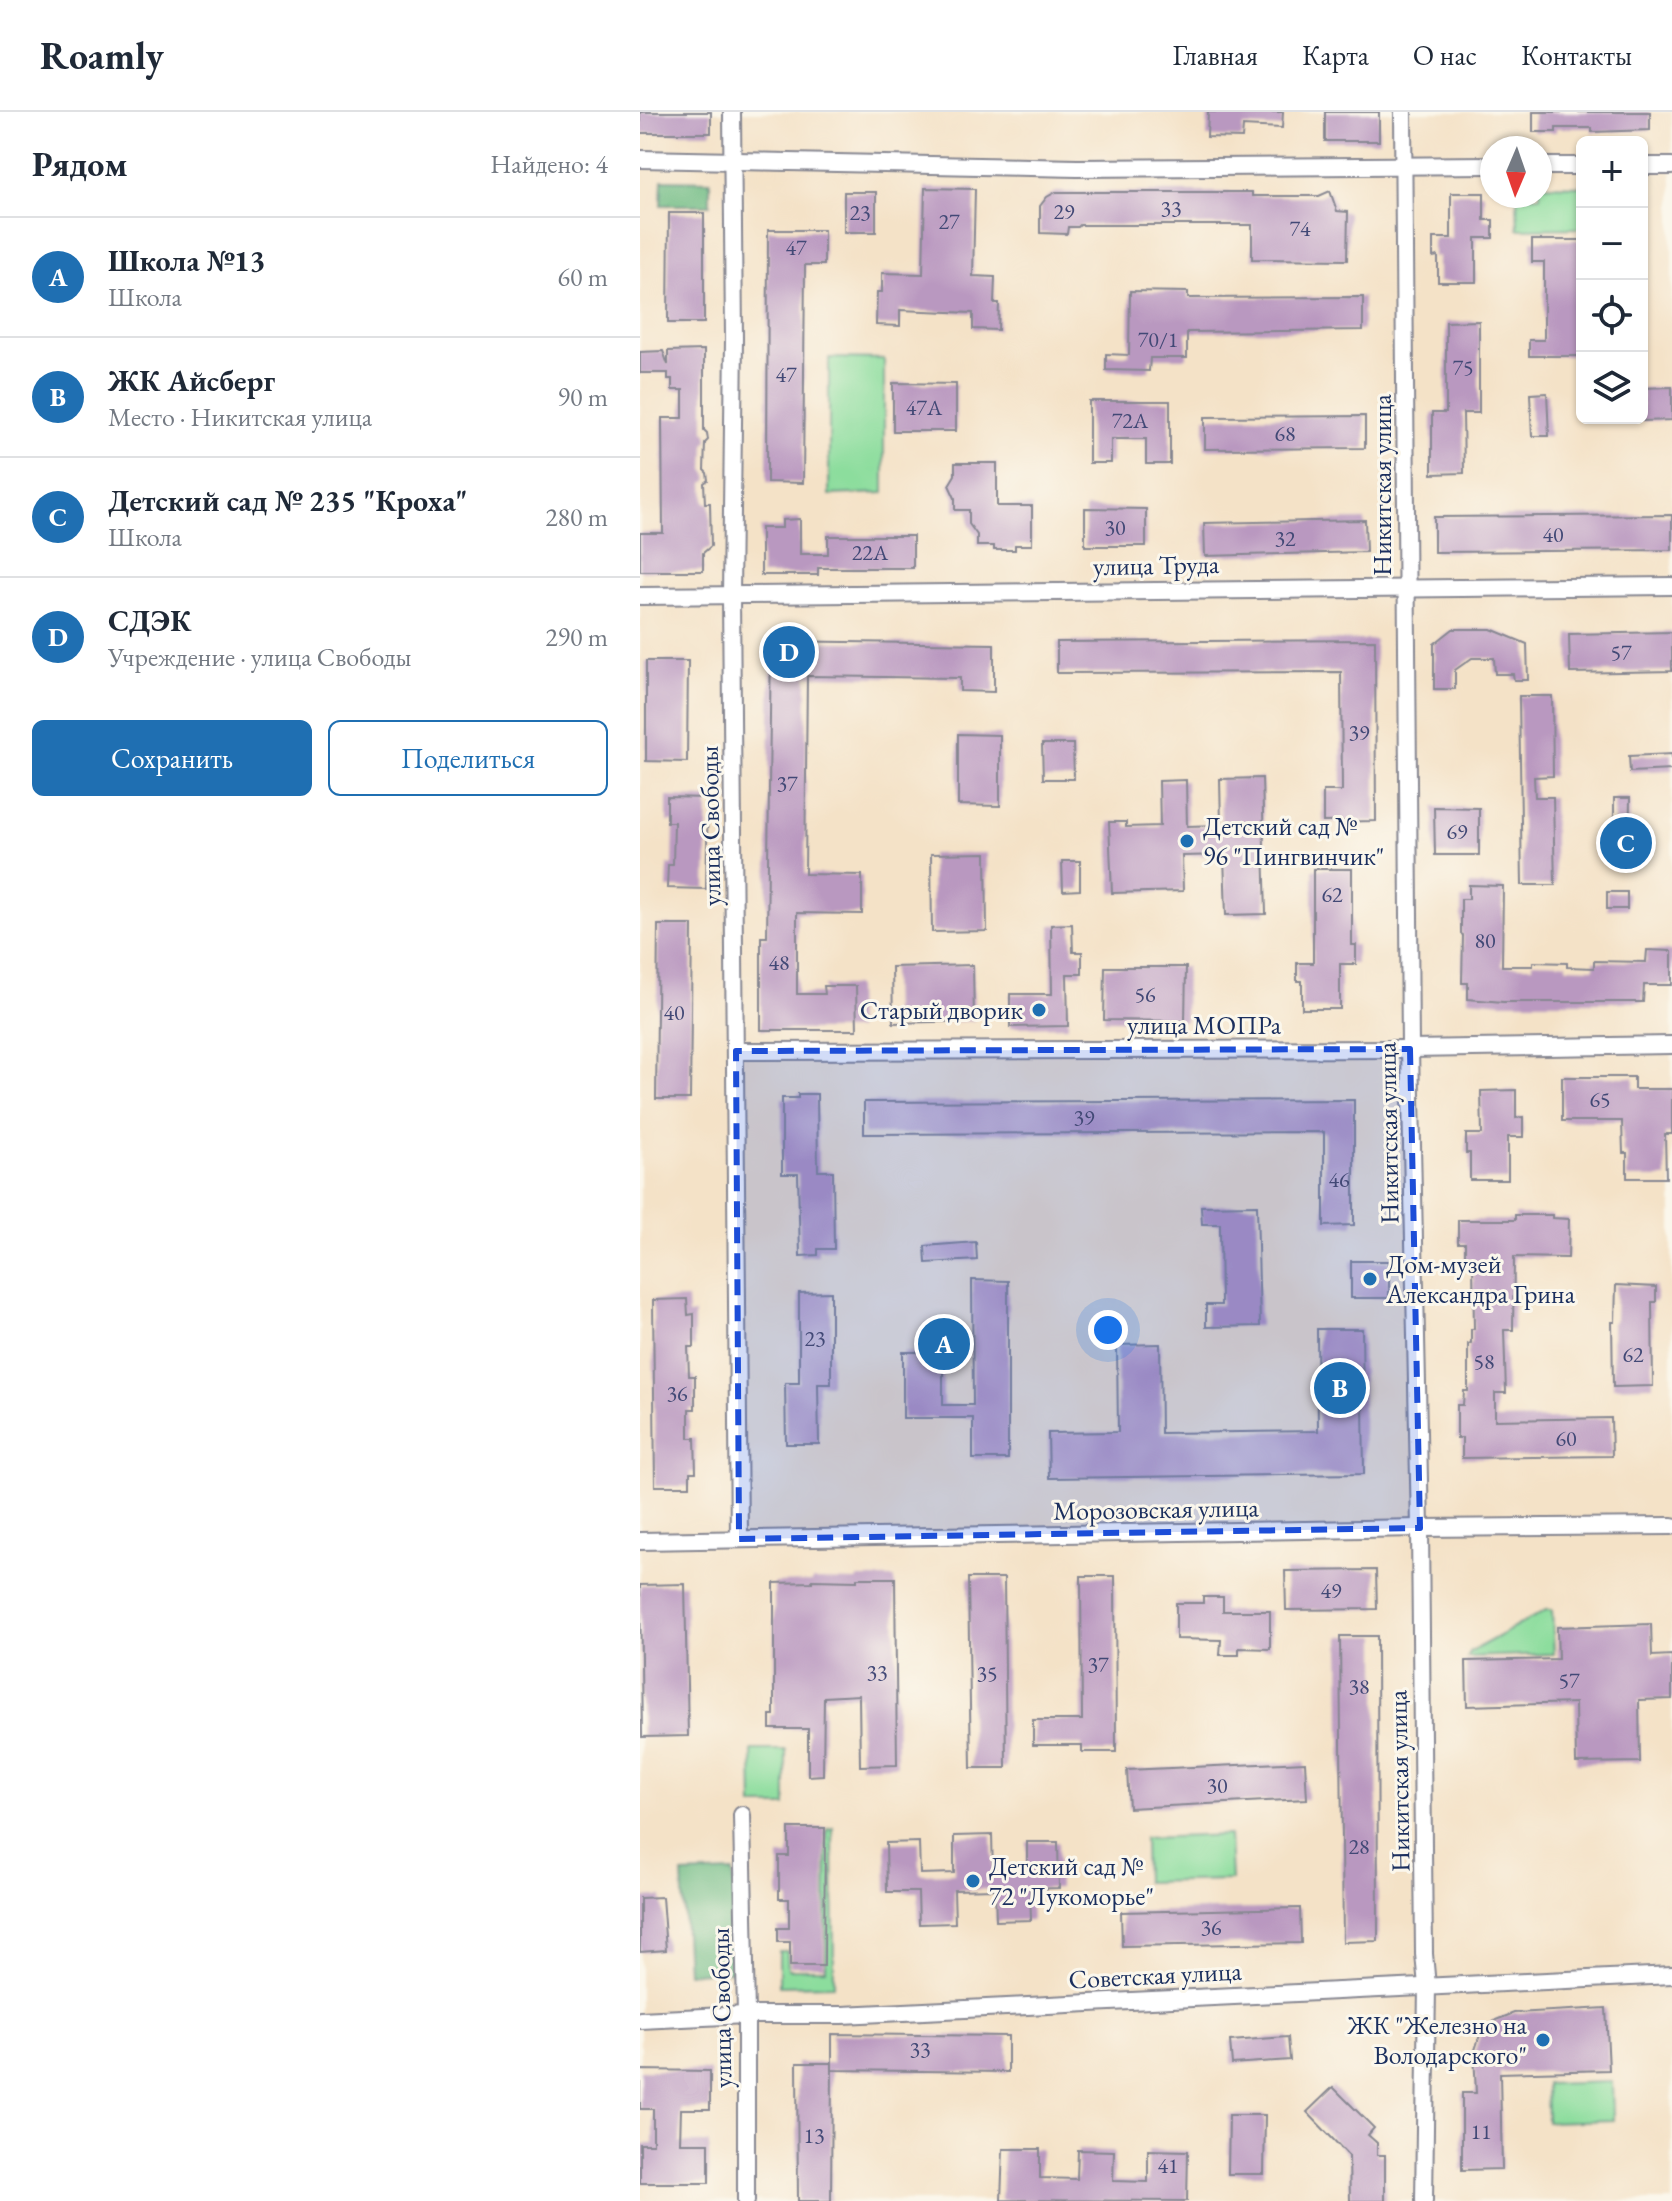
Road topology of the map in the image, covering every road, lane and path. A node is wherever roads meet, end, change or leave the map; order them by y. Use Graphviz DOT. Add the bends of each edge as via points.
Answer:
graph roads {
  1 [pos="732,112"];
  2 [pos="1403,112"];
  3 [pos="640,159"];
  4 [pos="732,160"];
  5 [pos="1404,165"];
  6 [pos="1480,165"];
  7 [pos="1552,166"];
  8 [pos="1576,166"];
  9 [pos="1648,166"];
  10 [pos="1672,166"];
  11 [pos="1672,586"];
  12 [pos="1407,587"];
  13 [pos="640,596"];
  14 [pos="731,596"];
  15 [pos="1672,1045"];
  16 [pos="1410,1049"];
  17 [pos="736,1051"];
  18 [pos="1672,1526"];
  19 [pos="1420,1528"];
  20 [pos="739,1539"];
  21 [pos="640,1541"];
  22 [pos="742,1815"];
  23 [pos="1672,1975"];
  24 [pos="1427,1986"];
  25 [pos="746,2015"];
  26 [pos="640,2020"];
  27 [pos="746,2201"];
  28 [pos="1424,2201"];
  1 -- 4 [label="street, улица Свободы"];
  2 -- 5 [label="street, Никитская улица"];
  3 -- 4 [label="street"];
  4 -- 5 [label="street" via="1077,168"];
  4 -- 14 [label="street, улица Свободы"];
  5 -- 6 [label="street"];
  5 -- 12 [label="street, Никитская улица"];
  7 -- 8 [label="street"];
  9 -- 10 [label="street"];
  11 -- 12 [label="street, улица Труда"];
  12 -- 14 [label="street, улица Труда"];
  12 -- 16 [label="street, Никитская улица"];
  13 -- 14 [label="street, улица Труда"];
  14 -- 17 [label="street, улица Свободы"];
  15 -- 16 [label="street, улица МОПРа"];
  16 -- 17 [label="street, улица МОПРа"];
  16 -- 19 [label="street, Никитская улица"];
  17 -- 20 [label="street, улица Свободы"];
  18 -- 19 [label="street, Морозовская улица"];
  19 -- 20 [label="street, Морозовская улица"];
  19 -- 24 [label="street, Никитская улица"];
  20 -- 21 [label="street, Морозовская улица"];
  22 -- 25 [label="street, улица Свободы"];
  23 -- 24 [label="street, Советская улица"];
  24 -- 25 [label="street, Советская улица" via="842,2015"];
  24 -- 28 [label="street, Никитская улица"];
  25 -- 26 [label="street, Советская улица"];
  25 -- 27 [label="street, улица Свободы"];
}
